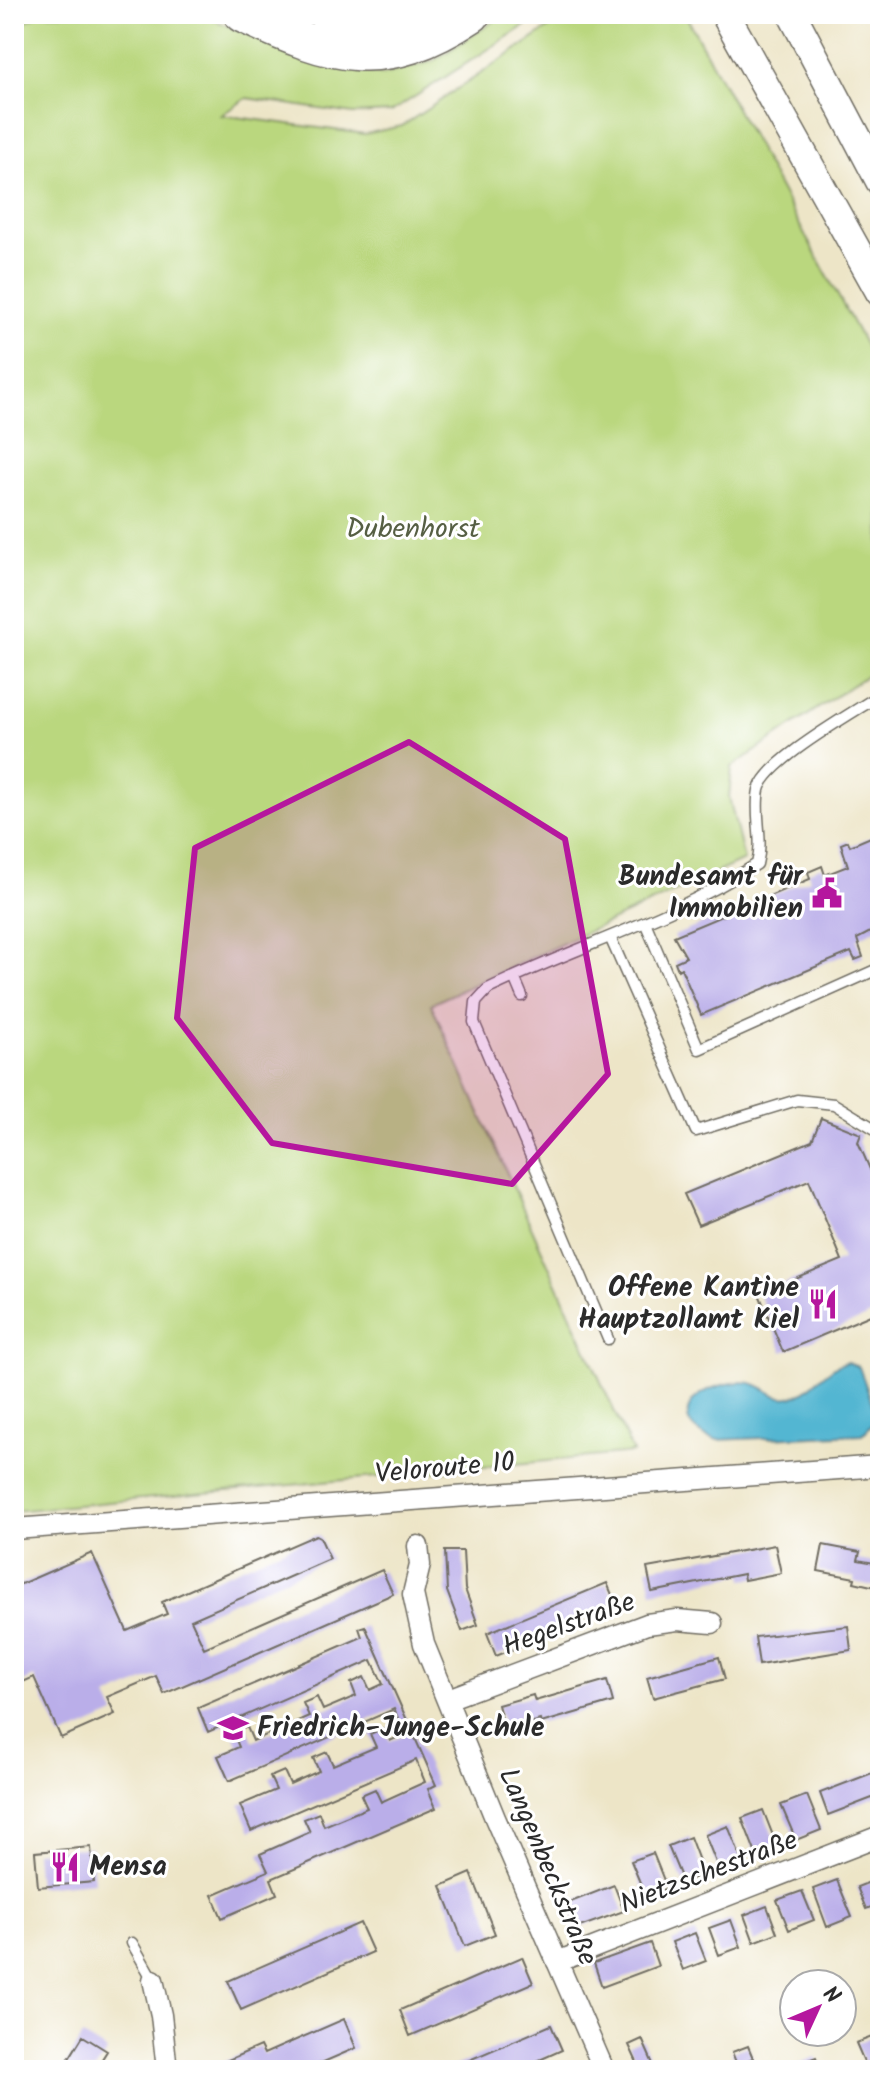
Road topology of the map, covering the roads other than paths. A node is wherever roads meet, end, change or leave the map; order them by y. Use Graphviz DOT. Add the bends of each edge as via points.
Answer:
graph roads {
  1 [pos="242,14"];
  2 [pos="327,14"];
  3 [pos="427,14"];
  4 [pos="472,14"];
  5 [pos="725,14"];
  6 [pos="792,14"];
  7 [pos="880,181"];
  8 [pos="880,292"];
  9 [pos="880,695"];
  10 [pos="645,922"];
  11 [pos="610,937"];
  12 [pos="880,968"];
  13 [pos="514,977"];
  14 [pos="522,996"];
  15 [pos="880,1132"];
  16 [pos="608,1339"];
  17 [pos="880,1466"];
  18 [pos="14,1529"];
  19 [pos="418,1546"];
  20 [pos="712,1623"];
  21 [pos="448,1699"];
  22 [pos="880,1836"];
  23 [pos="132,1943"];
  24 [pos="557,1962"];
  25 [pos="153,1980"];
  26 [pos="167,2070"];
  27 [pos="604,2070"];
  1 -- 4 [label="highway" via="329,49 376,53 424,43"];
  2 -- 3 [label="highway" via="376,27"];
  5 -- 8 [label="main road"];
  6 -- 7 [label="main road"];
  9 -- 10 [label="lane" via="769,772 760,788 757,864"];
  10 -- 11 [label="lane"];
  10 -- 12 [label="lane" via="699,1049"];
  11 -- 13 [label="lane"];
  11 -- 15 [label="lane" via="696,1131 797,1100 834,1104"];
  13 -- 14 [label="lane"];
  13 -- 16 [label="lane" via="488,989 476,1002 474,1022"];
  17 -- 18 [label="street, Veloroute 10"];
  19 -- 21 [label="street, Langenbeckstraße" via="415,1610"];
  20 -- 21 [label="street, Hegelstraße" via="647,1624"];
  21 -- 24 [label="street, Langenbeckstraße"];
  22 -- 24 [label="street, Nietzschestraße"];
  23 -- 25 [label="lane"];
  24 -- 27 [label="street, Langenbeckstraße"];
  25 -- 26 [label="street"];
}
